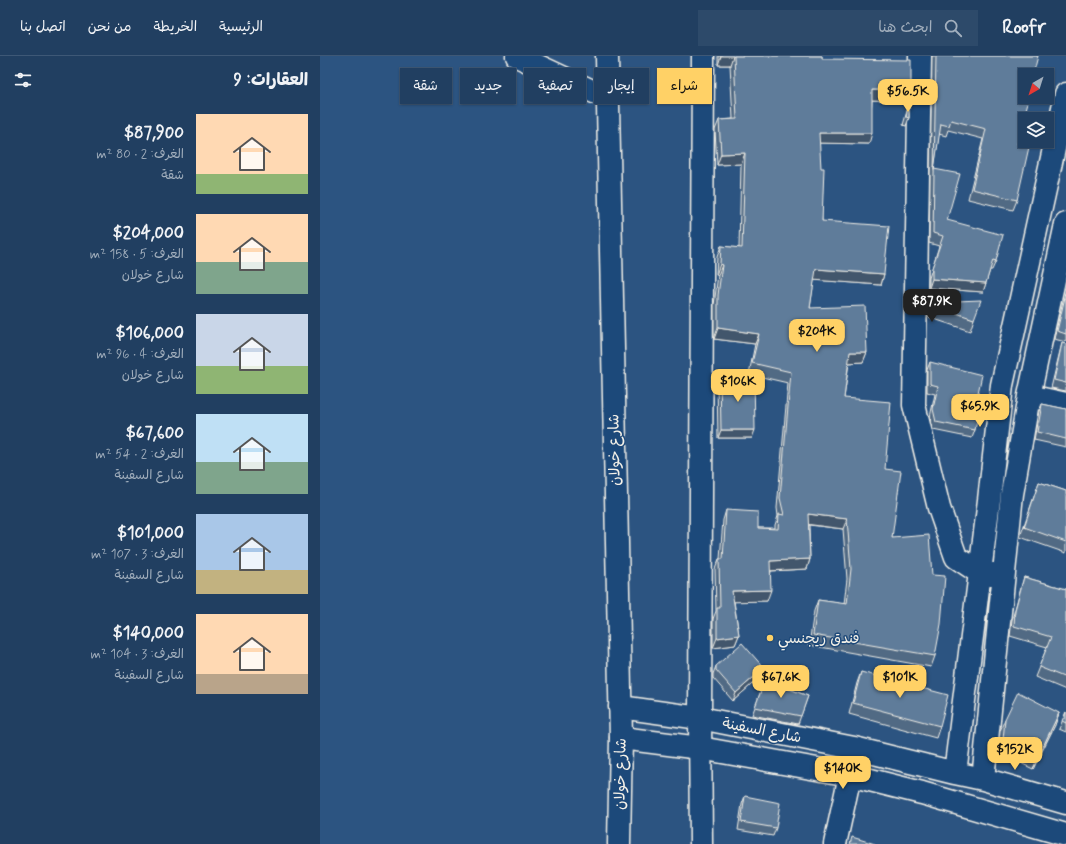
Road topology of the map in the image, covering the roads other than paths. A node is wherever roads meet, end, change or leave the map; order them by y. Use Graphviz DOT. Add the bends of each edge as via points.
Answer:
graph roads {
  1 [pos="517,56"];
  2 [pos="606,56"];
  3 [pos="703,56"];
  4 [pos="920,56"];
  5 [pos="606,68"];
  6 [pos="594,92"];
  7 [pos="1066,94"];
  8 [pos="607,104"];
  9 [pos="1066,224"];
  10 [pos="1030,396"];
  11 [pos="1066,404"];
  12 [pos="980,573"];
  13 [pos="1004,576"];
  14 [pos="620,706"];
  15 [pos="700,718"];
  16 [pos="621,738"];
  17 [pos="700,748"];
  18 [pos="954,773"];
  19 [pos="850,774"];
  20 [pos="983,779"];
  21 [pos="1066,803"];
  22 [pos="1066,835"];
  23 [pos="619,844"];
  24 [pos="701,844"];
  25 [pos="835,844"];
  1 -- 6 [label="street"];
  2 -- 5 [label="street, شارع خولان"];
  3 -- 15 [label="street"];
  4 -- 12 [label="street" via="914,405 939,508 956,557"];
  7 -- 12 [label="street" via="1002,385"];
  8 -- 14 [label="street, شارع خولان"];
  9 -- 10 [label="street"];
  10 -- 11 [label="street"];
  10 -- 13 [label="street" via="1012,494"];
  12 -- 13 [label="street"];
  12 -- 18 [label="street"];
  13 -- 20 [label="street"];
  14 -- 15 [label="street, شارع السفينة"];
  14 -- 16 [label="street, شارع خولان"];
  15 -- 17 [label="street"];
  15 -- 18 [label="street, شارع السفينة" via="854,748"];
  16 -- 17 [label="street, شارع السفينة"];
  16 -- 23 [label="street, شارع خولان"];
  17 -- 19 [label="street, شارع السفينة"];
  17 -- 24 [label="street"];
  18 -- 20 [label="street, شارع السفينة"];
  19 -- 22 [label="street, شارع السفينة"];
  19 -- 25 [label="street"];
  20 -- 21 [label="street, شارع السفينة"];
}
